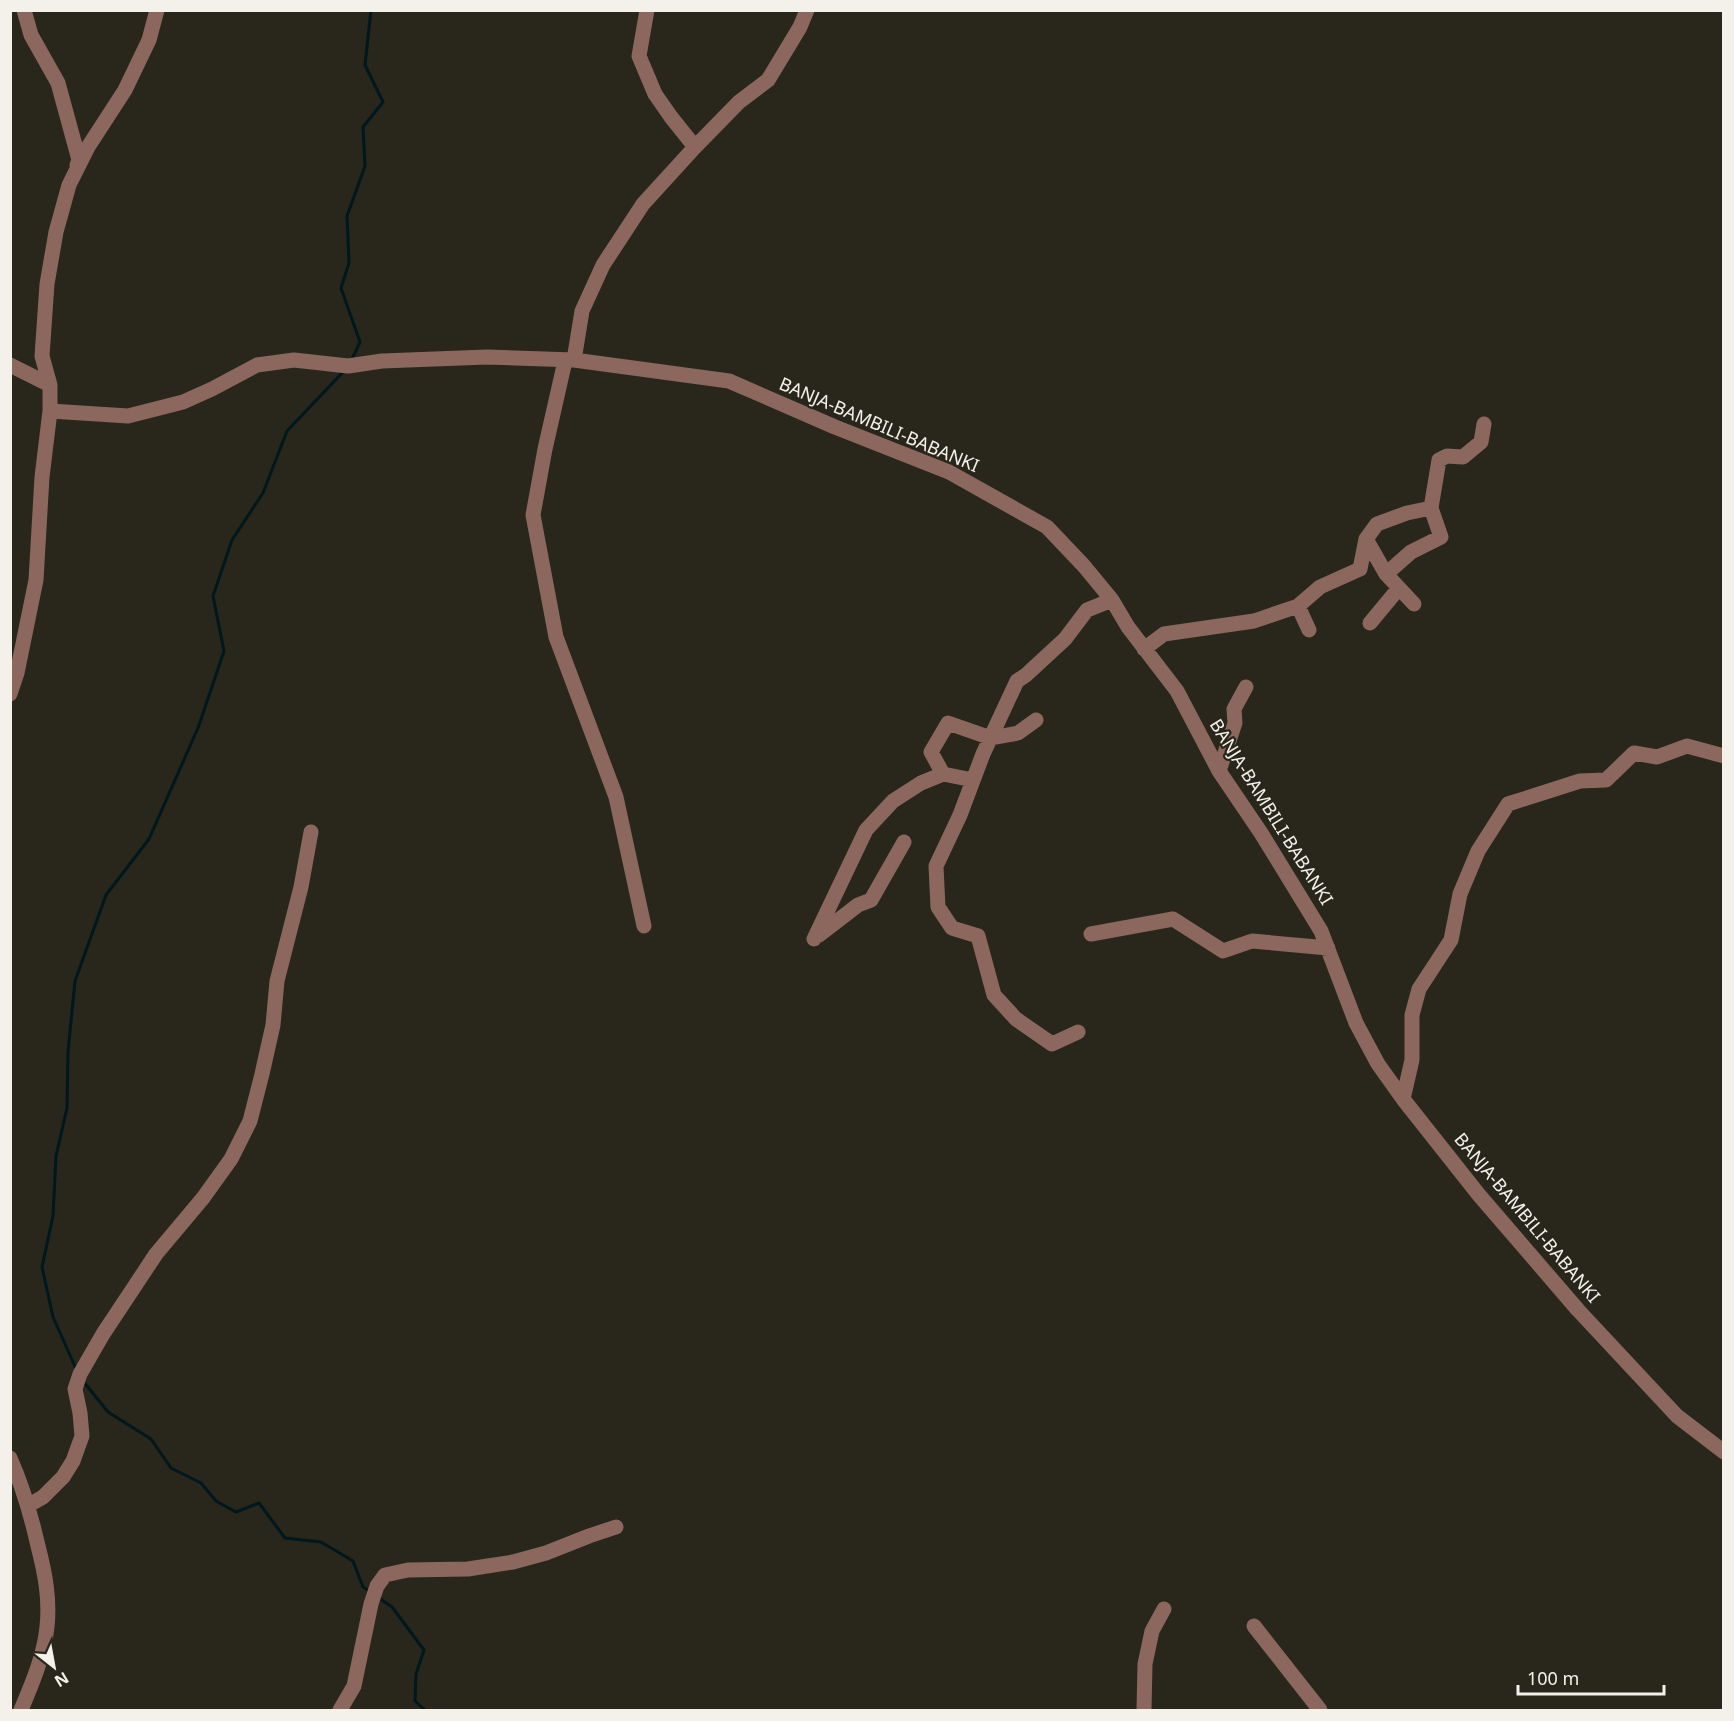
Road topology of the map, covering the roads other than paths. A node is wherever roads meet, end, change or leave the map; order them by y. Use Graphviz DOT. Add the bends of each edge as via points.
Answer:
graph roads {
  1 [pos="24,10"];
  2 [pos="157,10"];
  3 [pos="647,10"];
  4 [pos="807,10"];
  5 [pos="695,147"];
  6 [pos="69,184"];
  7 [pos="570,360"];
  8 [pos="10,365"];
  9 [pos="50,385"];
  10 [pos="50,411"];
  11 [pos="1484,424"];
  12 [pos="1431,508"];
  13 [pos="1366,539"];
  14 [pos="1386,574"];
  15 [pos="1399,588"];
  16 [pos="1112,600"];
  17 [pos="1414,604"];
  18 [pos="1298,606"];
  19 [pos="1370,623"];
  20 [pos="1309,630"];
  21 [pos="1144,649"];
  22 [pos="1246,687"];
  23 [pos="10,694"];
  24 [pos="1036,720"];
  25 [pos="991,738"];
  26 [pos="1724,756"];
  27 [pos="1219,771"];
  28 [pos="944,774"];
  29 [pos="973,780"];
  30 [pos="311,832"];
  31 [pos="904,842"];
  32 [pos="644,926"];
  33 [pos="1091,934"];
  34 [pos="1328,948"];
  35 [pos="1078,1032"];
  36 [pos="1403,1099"];
  37 [pos="1724,1452"];
  38 [pos="10,1458"];
  39 [pos="29,1505"];
  40 [pos="616,1527"];
  41 [pos="1164,1609"];
  42 [pos="1254,1626"];
  43 [pos="21,1710"];
  44 [pos="340,1710"];
  45 [pos="1144,1710"];
  46 [pos="1320,1710"];
  1 -- 6 [label="street" via="31,35 57,83 70,125 79,160"];
  2 -- 6 [label="street" via="149,40 125,90"];
  3 -- 5 [label="street" via="639,56 655,94"];
  4 -- 5 [label="street" via="768,80 739,102"];
  5 -- 7 [label="street" via="643,204 603,265 582,311"];
  6 -- 9 [label="street" via="47,284 42,356"];
  7 -- 10 [label="street, BANJA-BAMBILI-BABANKI" via="487,357 348,366 294,360 257,365 183,402 128,416"];
  7 -- 16 [label="street, BANJA-BAMBILI-BABANKI" via="729,381 949,472 1047,527"];
  7 -- 32 [label="street" via="545,449 533,515 556,637 616,797"];
  8 -- 9 [label="street"];
  9 -- 10 [label="street"];
  10 -- 23 [label="street" via="36,580"];
  11 -- 12 [label="street" via="1481,442 1463,457 1439,460"];
  12 -- 13 [label="street" via="1377,524"];
  12 -- 14 [label="street" via="1441,537 1411,552"];
  13 -- 14 [label="street"];
  13 -- 18 [label="street" via="1360,569 1320,587"];
  14 -- 15 [label="street"];
  15 -- 17 [label="street"];
  15 -- 19 [label="street"];
  16 -- 21 [label="street, BANJA-BAMBILI-BABANKI"];
  16 -- 25 [label="street" via="1087,610 1065,639 1017,681"];
  18 -- 20 [label="street"];
  18 -- 21 [label="street" via="1254,621 1164,634"];
  21 -- 27 [label="street, BANJA-BAMBILI-BABANKI" via="1177,691"];
  22 -- 27 [label="street" via="1234,709 1235,723"];
  24 -- 25 [label="street" via="1018,733"];
  25 -- 28 [label="street" via="948,723 932,752"];
  25 -- 29 [label="street"];
  26 -- 36 [label="street" via="1687,746 1658,757 1635,753 1606,780 1580,781 1508,804 1478,851 1464,883 1450,940 1419,989 1412,1015 1412,1060"];
  27 -- 34 [label="street, BANJA-BAMBILI-BABANKI" via="1273,852"];
  28 -- 29 [label="street"];
  28 -- 31 [label="street" via="893,801 866,830 814,939 858,905 871,900"];
  29 -- 35 [label="street" via="936,866 938,907 952,928 978,936 994,995 1016,1019 1052,1044"];
  30 -- 39 [label="street" via="250,1121 231,1159 156,1254 103,1334 75,1389 82,1436 73,1461 43,1497"];
  33 -- 34 [label="street" via="1173,919 1223,951 1252,941"];
  34 -- 36 [label="street, BANJA-BAMBILI-BABANKI" via="1356,1023"];
  36 -- 37 [label="street, BANJA-BAMBILI-BABANKI" via="1479,1196 1578,1310 1677,1416"];
  38 -- 39 [label="street"];
  39 -- 43 [label="street" via="47,1584 47,1628 34,1679"];
  40 -- 44 [label="street" via="513,1562 385,1575 371,1604 354,1686"];
  41 -- 45 [label="street" via="1152,1631 1145,1664"];
  42 -- 46 [label="street"];
}
